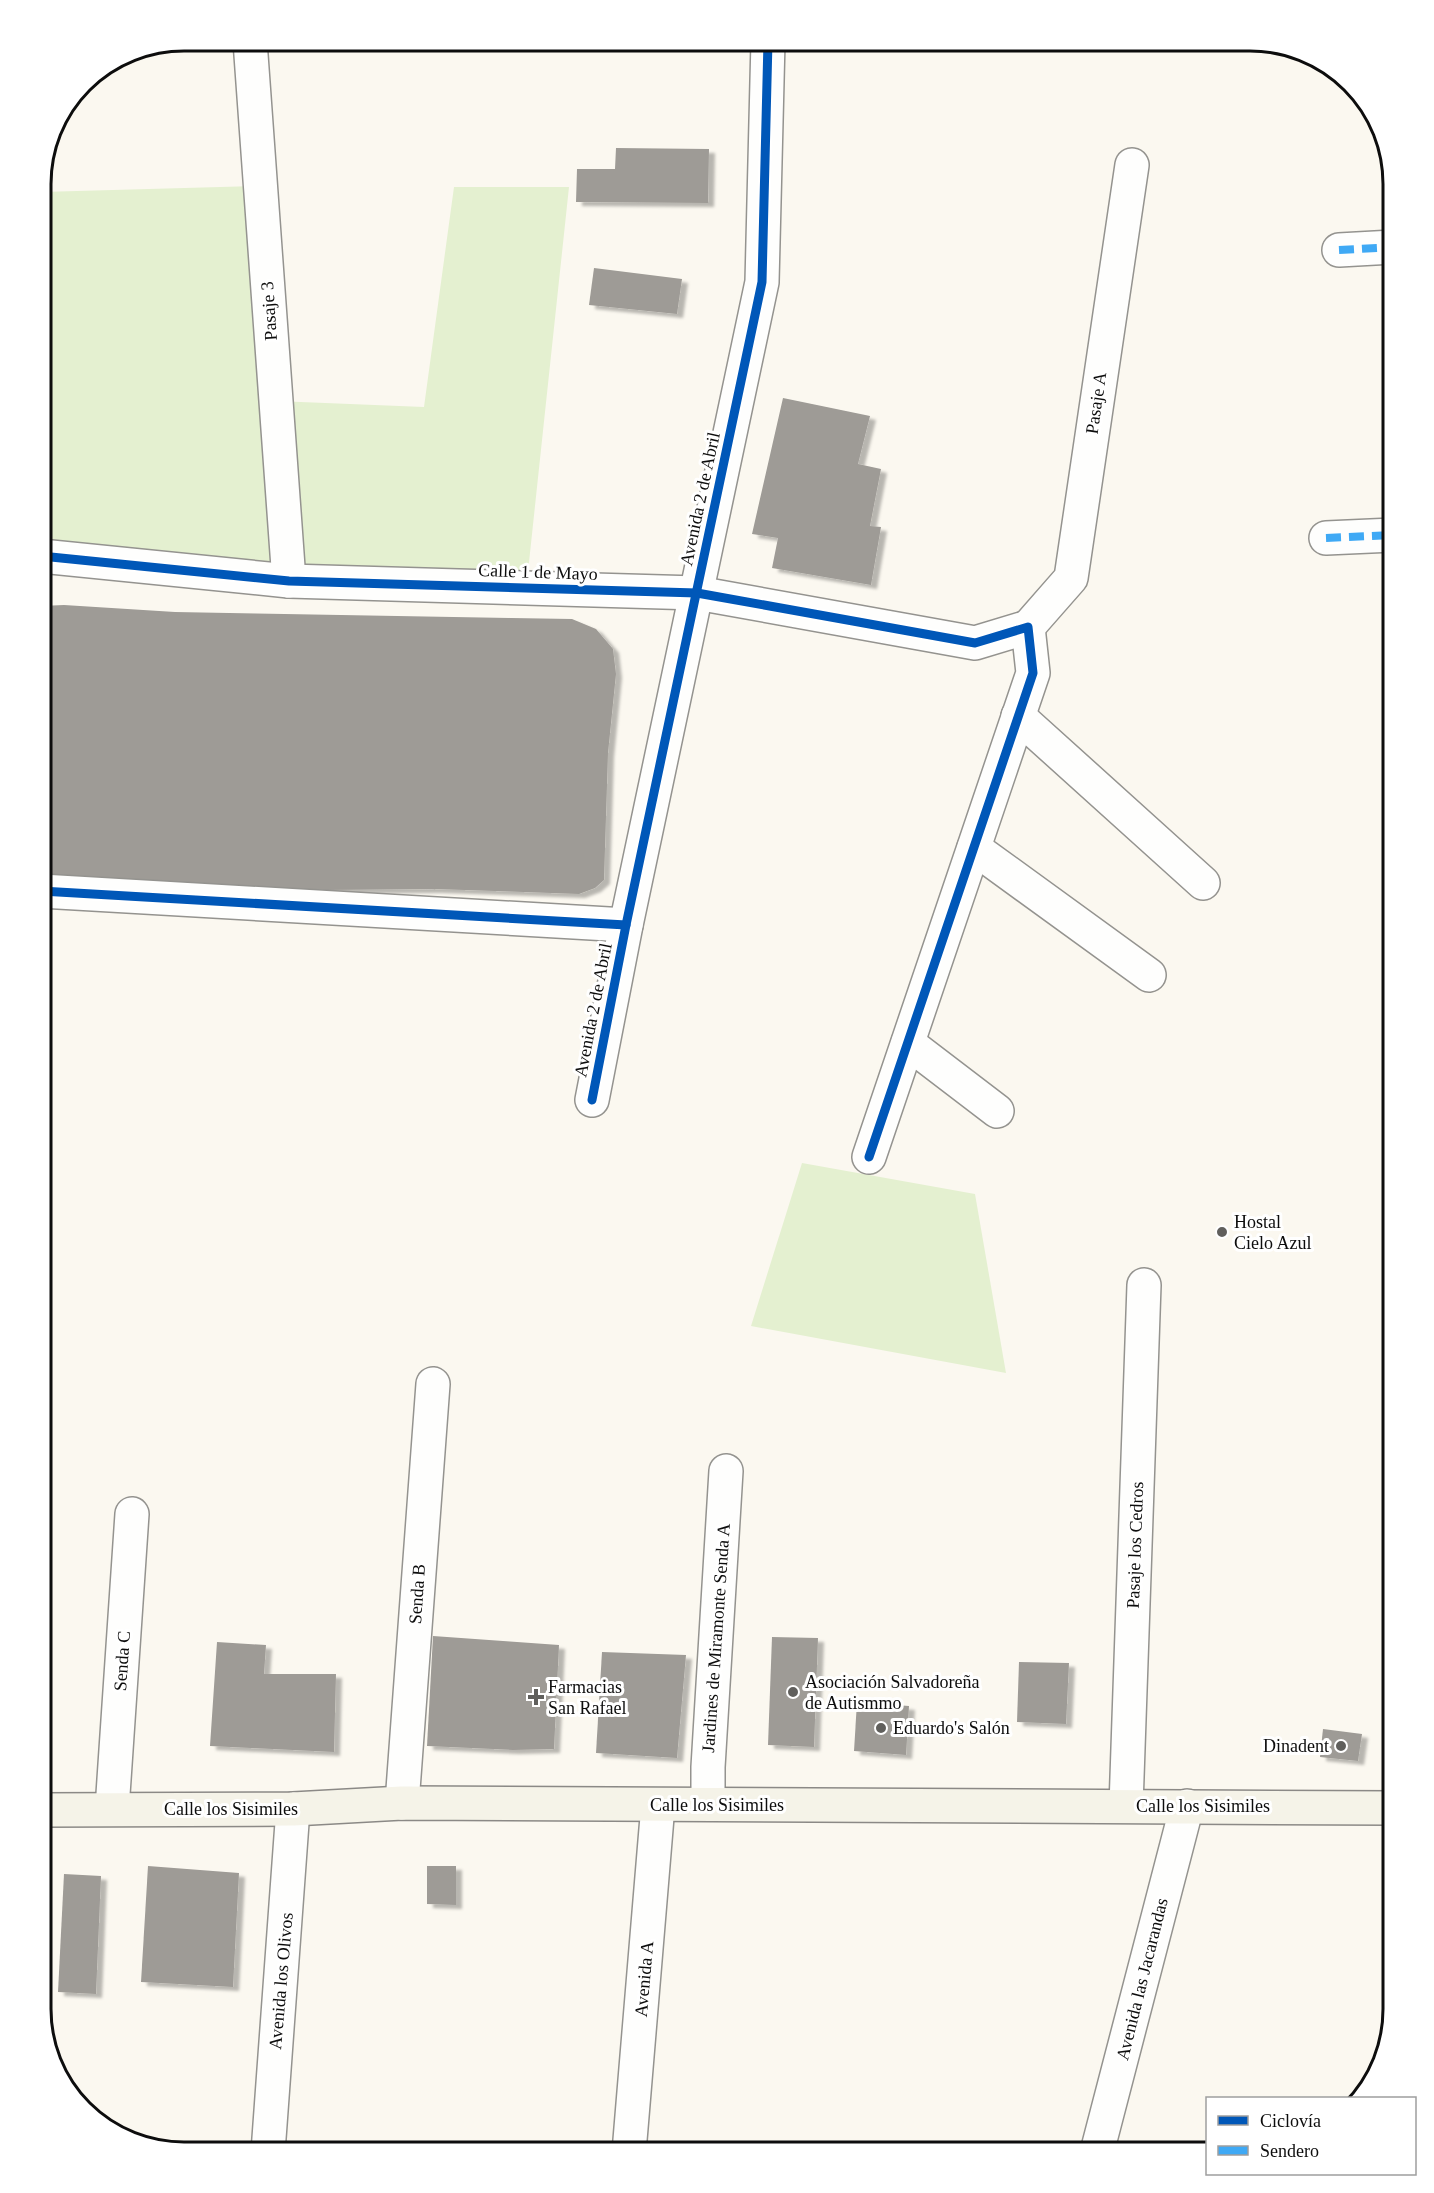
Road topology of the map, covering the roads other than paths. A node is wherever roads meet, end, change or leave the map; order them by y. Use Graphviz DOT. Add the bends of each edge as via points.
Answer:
graph roads {
  1 [pos="251,51"];
  2 [pos="768,51"];
  3 [pos="1132,165"];
  4 [pos="1383,247"];
  5 [pos="1339,250"];
  6 [pos="1383,535"];
  7 [pos="1326,538"];
  8 [pos="51,557"];
  9 [pos="289,581"];
  10 [pos="697,593"];
  11 [pos="1028,627"];
  12 [pos="1018,716"];
  13 [pos="974,848"];
  14 [pos="1203,883"];
  15 [pos="51,892"];
  16 [pos="627,925"];
  17 [pos="1149,975"];
  18 [pos="908,1043"];
  19 [pos="592,1100"];
  20 [pos="997,1111"];
  21 [pos="869,1157"];
  22 [pos="1144,1285"];
  23 [pos="433,1384"];
  24 [pos="726,1471"];
  25 [pos="132,1514"];
  26 [pos="402,1803"];
  27 [pos="708,1804"];
  28 [pos="658,1805"];
  29 [pos="1126,1806"];
  30 [pos="1187,1806"];
  31 [pos="1383,1808"];
  32 [pos="112,1809"];
  33 [pos="294,1809"];
  34 [pos="51,1810"];
  35 [pos="269,2142"];
  36 [pos="630,2142"];
  37 [pos="1100,2142"];
  1 -- 9 [label="street, Pasaje 3"];
  2 -- 10 [label="street, Avenida 2 de Abril" via="762,282"];
  3 -- 11 [label="street, Pasaje A" via="1071,578"];
  4 -- 5 [label="street"];
  6 -- 7 [label="street"];
  8 -- 9 [label="street, Calle 1 de Mayo"];
  9 -- 10 [label="street, Calle 1 de Mayo"];
  10 -- 11 [label="street, Calle 1 de Mayo" via="975,643"];
  10 -- 16 [label="street, Avenida 2 de Abril"];
  11 -- 12 [label="street" via="1033,673"];
  12 -- 13 [label="street"];
  12 -- 14 [label="street"];
  13 -- 17 [label="street"];
  13 -- 18 [label="street"];
  15 -- 16 [label="street"];
  16 -- 19 [label="street, Avenida 2 de Abril"];
  18 -- 20 [label="street"];
  18 -- 21 [label="street"];
  22 -- 29 [label="street, Pasaje los Cedros"];
  23 -- 26 [label="street, Senda B"];
  24 -- 27 [label="street, Jardines de Miramonte Senda A"];
  25 -- 32 [label="street, Senda C"];
  26 -- 28 [label="main road, Calle los Sisimiles"];
  26 -- 33 [label="main road, Calle los Sisimiles"];
  27 -- 28 [label="main road, Calle los Sisimiles"];
  27 -- 29 [label="main road, Calle los Sisimiles"];
  28 -- 36 [label="street, Avenida A"];
  29 -- 30 [label="main road, Calle los Sisimiles"];
  30 -- 31 [label="main road, Calle los Sisimiles"];
  30 -- 37 [label="street, Avenida las Jacarandas"];
  32 -- 33 [label="main road, Calle los Sisimiles"];
  32 -- 34 [label="main road, Calle los Sisimiles"];
  33 -- 35 [label="street, Avenida los Olivos"];
}
